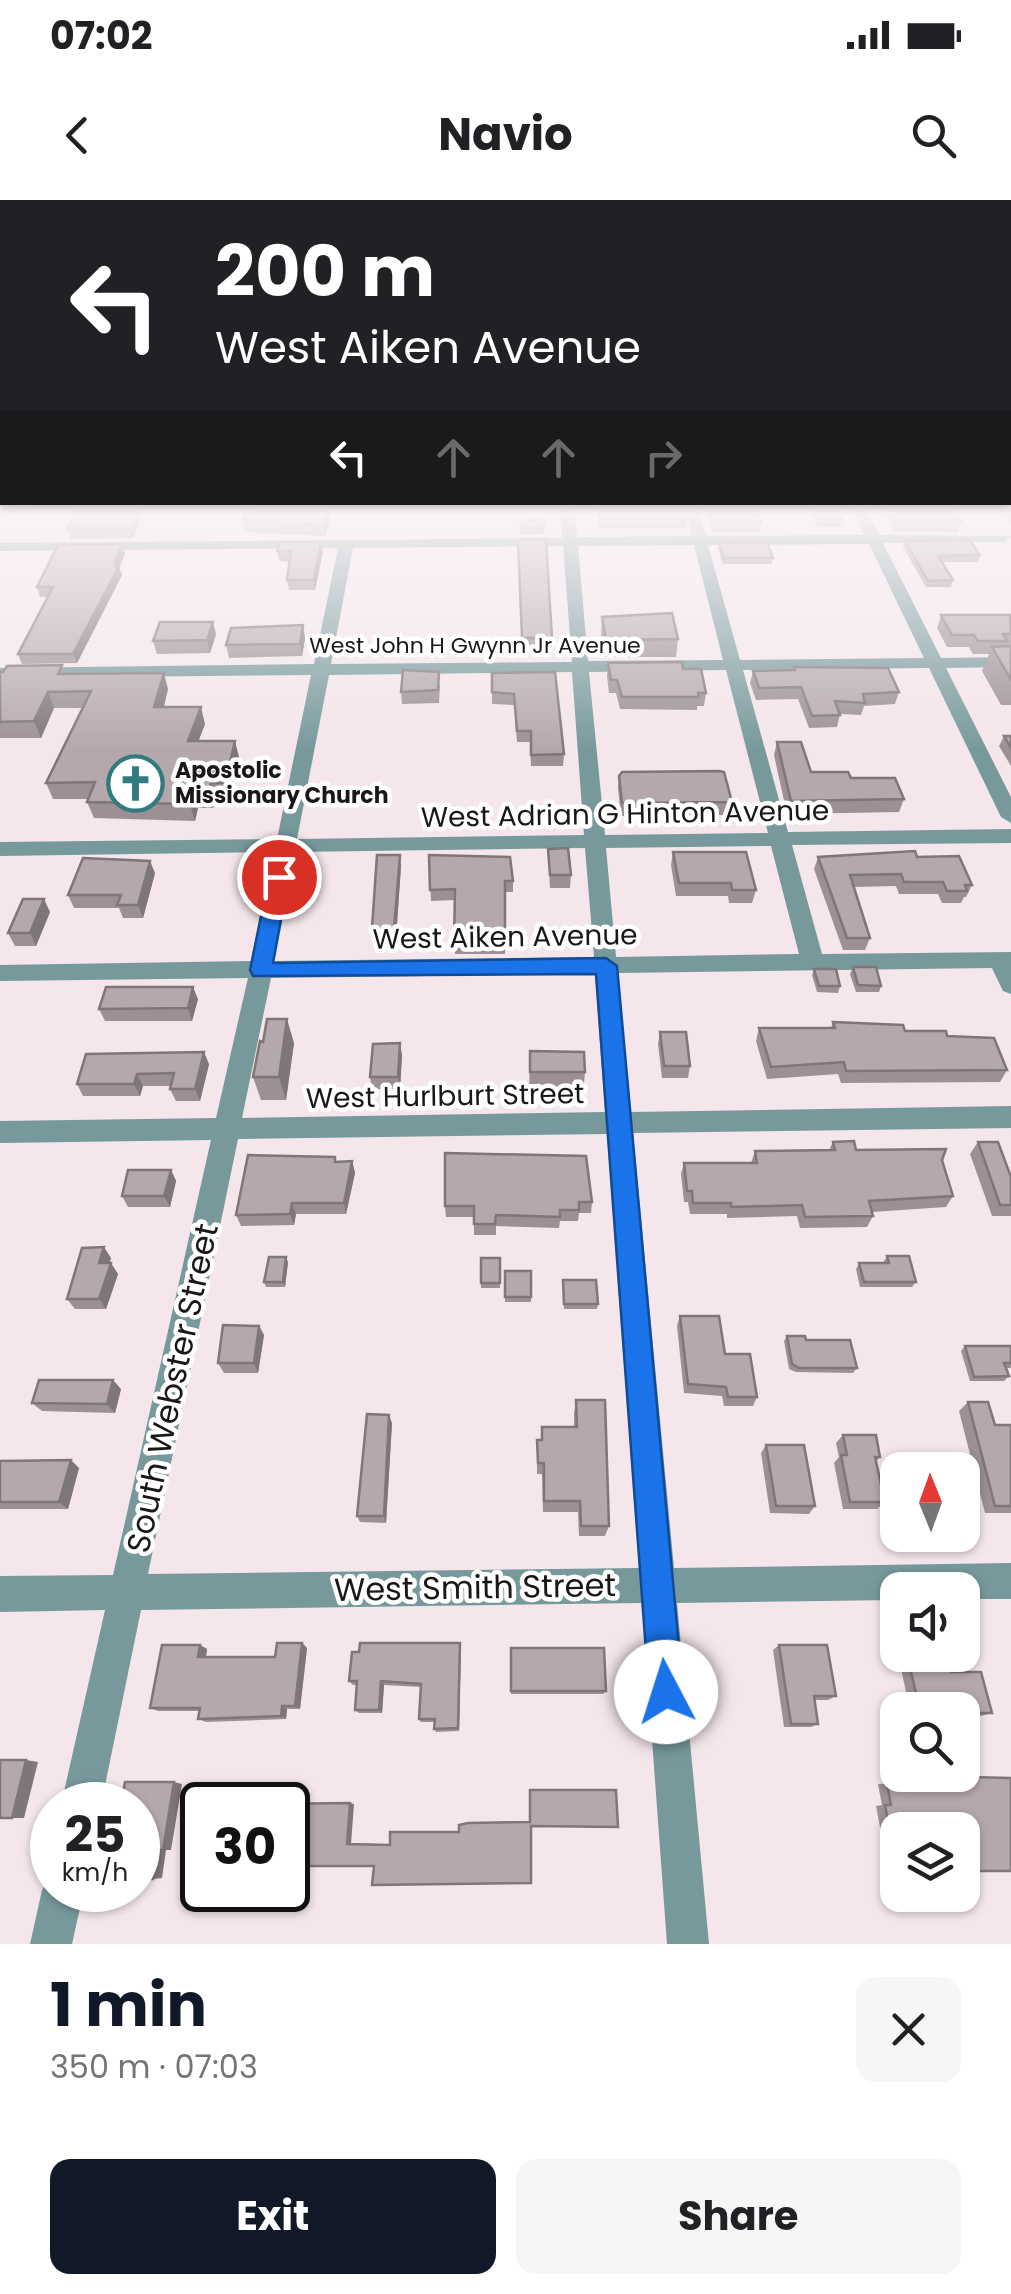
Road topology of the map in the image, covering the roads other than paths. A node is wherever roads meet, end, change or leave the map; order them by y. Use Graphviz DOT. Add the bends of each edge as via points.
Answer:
graph roads {
  1 [pos="337,588"];
  2 [pos="575,588"];
  3 [pos="712,588"];
  4 [pos="898,588"];
  5 [pos="935,662"];
  6 [pos="1011,662"];
  7 [pos="732,665"];
  8 [pos="583,667"];
  9 [pos="320,668"];
  10 [pos="0,673"];
  11 [pos="1011,817"];
  12 [pos="1011,836"];
  13 [pos="778,839"];
  14 [pos="596,842"];
  15 [pos="285,846"];
  16 [pos="0,849"];
  17 [pos="1006,960"];
  18 [pos="813,963"];
  19 [pos="606,966"];
  20 [pos="261,970"];
  21 [pos="0,973"];
  22 [pos="1011,985"];
  23 [pos="1011,1117"];
  24 [pos="621,1123"];
  25 [pos="227,1129"];
  26 [pos="0,1132"];
  27 [pos="1011,1580"];
  28 [pos="656,1585"];
  29 [pos="128,1591"];
  30 [pos="0,1594"];
  31 [pos="87,1782"];
  32 [pos="58,1912"];
  33 [pos="51,1944"];
  34 [pos="688,1944"];
  1 -- 9 [label="street, South Webster Street"];
  2 -- 8 [label="street"];
  3 -- 7 [label="street"];
  4 -- 5 [label="street"];
  5 -- 6 [label="street, West John H Gwynn Jr Avenue"];
  5 -- 7 [label="street, West John H Gwynn Jr Avenue"];
  5 -- 11 [label="street"];
  7 -- 8 [label="street, West John H Gwynn Jr Avenue"];
  7 -- 13 [label="street"];
  8 -- 9 [label="street, West John H Gwynn Jr Avenue"];
  8 -- 14 [label="street"];
  9 -- 10 [label="street, West John H Gwynn Jr Avenue"];
  9 -- 15 [label="street, South Webster Street"];
  12 -- 13 [label="street, West Adrian G Hinton Avenue"];
  13 -- 14 [label="street, West Adrian G Hinton Avenue"];
  13 -- 18 [label="street"];
  14 -- 15 [label="street, West Adrian G Hinton Avenue"];
  14 -- 19 [label="street"];
  15 -- 16 [label="street, West Adrian G Hinton Avenue"];
  15 -- 20 [label="street, South Webster Street"];
  17 -- 18 [label="street, West Aiken Avenue"];
  17 -- 22 [label="street"];
  18 -- 19 [label="street, West Aiken Avenue"];
  19 -- 20 [label="street, West Aiken Avenue"];
  19 -- 24 [label="street"];
  20 -- 21 [label="street, West Aiken Avenue"];
  20 -- 25 [label="street, South Webster Street"];
  23 -- 24 [label="street, West Hurlburt Street"];
  24 -- 25 [label="street, West Hurlburt Street"];
  24 -- 28 [label="street"];
  25 -- 26 [label="street, West Hurlburt Street"];
  25 -- 29 [label="street, South Webster Street"];
  27 -- 28 [label="street, West Smith Street"];
  28 -- 29 [label="street, West Smith Street"];
  28 -- 34 [label="street"];
  29 -- 30 [label="street, West Smith Street"];
  29 -- 31 [label="street, South Webster Street"];
  32 -- 33 [label="street"];
}
